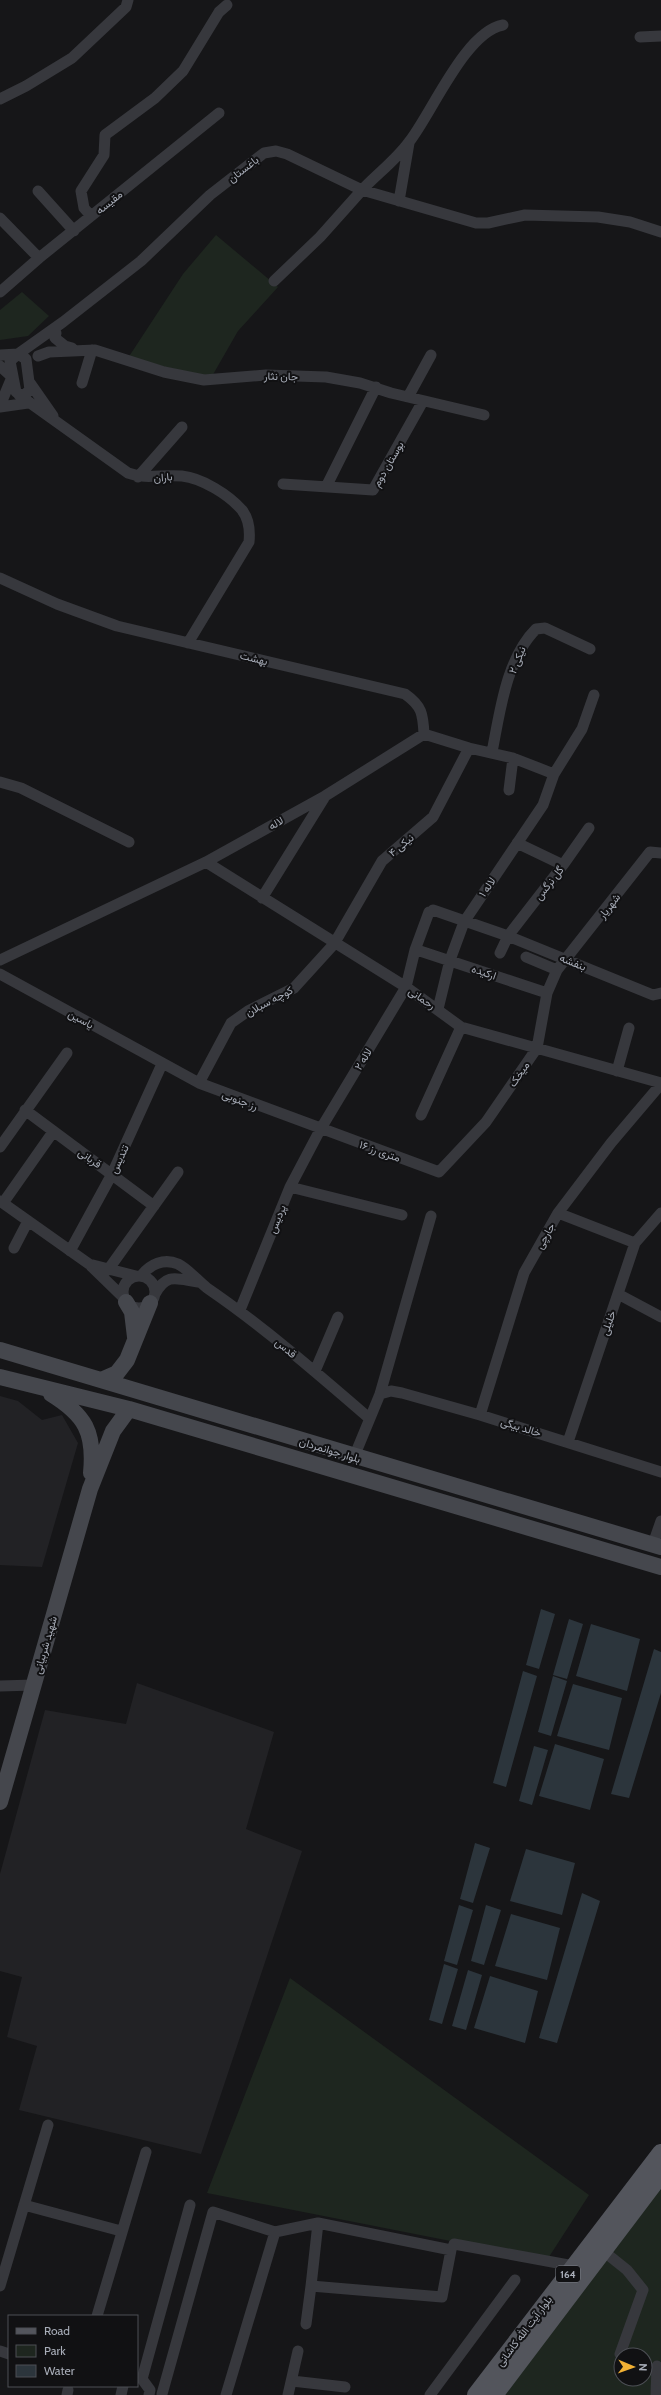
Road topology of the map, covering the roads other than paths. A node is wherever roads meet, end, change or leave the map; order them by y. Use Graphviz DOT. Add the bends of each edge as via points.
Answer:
graph roads {
  1 [pos="128,0"];
  2 [pos="227,4"];
  3 [pos="503,25"];
  4 [pos="661,36"];
  5 [pos="640,37"];
  6 [pos="0,99"];
  7 [pos="219,113"];
  8 [pos="409,143"];
  9 [pos="362,190"];
  10 [pos="38,191"];
  11 [pos="399,201"];
  12 [pos="91,216"];
  13 [pos="2,225"];
  14 [pos="74,231"];
  15 [pos="661,232"];
  16 [pos="39,258"];
  17 [pos="274,281"];
  18 [pos="0,292"];
  19 [pos="63,322"];
  20 [pos="56,333"];
  21 [pos="77,349"];
  22 [pos="92,350"];
  23 [pos="18,354"];
  24 [pos="431,354"];
  25 [pos="0,355"];
  26 [pos="38,356"];
  27 [pos="28,365"];
  28 [pos="0,366"];
  29 [pos="12,377"];
  30 [pos="30,383"];
  31 [pos="82,383"];
  32 [pos="376,387"];
  33 [pos="19,395"];
  34 [pos="408,397"];
  35 [pos="423,400"];
  36 [pos="28,403"];
  37 [pos="0,407"];
  38 [pos="484,415"];
  39 [pos="58,423"];
  40 [pos="182,427"];
  41 [pos="138,477"];
  42 [pos="283,484"];
  43 [pos="326,487"];
  44 [pos="0,578"];
  45 [pos="188,643"];
  46 [pos="590,649"];
  47 [pos="594,695"];
  48 [pos="424,734"];
  49 [pos="469,748"];
  50 [pos="492,752"];
  51 [pos="513,758"];
  52 [pos="554,774"];
  53 [pos="0,782"];
  54 [pos="509,790"];
  55 [pos="325,796"];
  56 [pos="589,828"];
  57 [pos="129,842"];
  58 [pos="517,842"];
  59 [pos="656,853"];
  60 [pos="206,862"];
  61 [pos="564,865"];
  62 [pos="262,898"];
  63 [pos="431,911"];
  64 [pos="464,922"];
  65 [pos="508,936"];
  66 [pos="334,944"];
  67 [pos="420,951"];
  68 [pos="500,953"];
  69 [pos="526,957"];
  70 [pos="567,959"];
  71 [pos="0,960"];
  72 [pos="450,960"];
  73 [pos="557,970"];
  74 [pos="0,974"];
  75 [pos="406,987"];
  76 [pos="547,993"];
  77 [pos="661,993"];
  78 [pos="438,1008"];
  79 [pos="461,1027"];
  80 [pos="629,1028"];
  81 [pos="537,1048"];
  82 [pos="67,1053"];
  83 [pos="162,1064"];
  84 [pos="617,1071"];
  85 [pos="199,1083"];
  86 [pos="661,1084"];
  87 [pos="25,1110"];
  88 [pos="421,1115"];
  89 [pos="320,1130"];
  90 [pos="53,1132"];
  91 [pos="0,1147"];
  92 [pos="178,1172"];
  93 [pos="439,1172"];
  94 [pos="112,1174"];
  95 [pos="290,1188"];
  96 [pos="1,1202"];
  97 [pos="154,1206"];
  98 [pos="558,1213"];
  99 [pos="661,1213"];
  100 [pos="402,1215"];
  101 [pos="432,1216"];
  102 [pos="28,1221"];
  103 [pos="635,1243"];
  104 [pos="14,1248"];
  105 [pos="70,1251"];
  106 [pos="89,1264"];
  107 [pos="108,1270"];
  108 [pos="138,1276"];
  109 [pos="198,1282"];
  110 [pos="618,1294"];
  111 [pos="125,1299"];
  112 [pos="153,1299"];
  113 [pos="240,1310"];
  114 [pos="338,1317"];
  115 [pos="661,1317"];
  116 [pos="135,1341"];
  117 [pos="0,1350"];
  118 [pos="127,1360"];
  119 [pos="315,1371"];
  120 [pos="0,1377"];
  121 [pos="102,1380"];
  122 [pos="40,1387"];
  123 [pos="139,1393"];
  124 [pos="380,1394"];
  125 [pos="129,1409"];
  126 [pos="480,1415"];
  127 [pos="370,1418"];
  128 [pos="568,1442"];
  129 [pos="354,1457"];
  130 [pos="661,1472"];
  131 [pos="90,1489"];
  132 [pos="661,1521"];
  133 [pos="657,1546"];
  134 [pos="661,1566"];
  135 [pos="34,1685"];
  136 [pos="0,1686"];
  137 [pos="0,1802"];
  138 [pos="48,2125"];
  139 [pos="146,2152"];
  140 [pos="661,2153"];
  141 [pos="661,2174"];
  142 [pos="24,2205"];
  143 [pos="190,2205"];
  144 [pos="318,2223"];
  145 [pos="121,2231"];
  146 [pos="275,2232"];
  147 [pos="454,2244"];
  148 [pos="602,2250"];
  149 [pos="574,2266"];
  150 [pos="515,2280"];
  151 [pos="0,2286"];
  152 [pos="311,2286"];
  153 [pos="97,2315"];
  154 [pos="306,2324"];
  155 [pos="623,2347"];
  156 [pos="298,2351"];
  157 [pos="657,2366"];
  158 [pos="292,2381"];
  159 [pos="345,2387"];
  160 [pos="149,2393"];
  161 [pos="165,2394"];
  162 [pos="226,2395"];
  163 [pos="288,2395"];
  164 [pos="430,2395"];
  165 [pos="476,2395"];
  166 [pos="494,2395"];
  167 [pos="656,2395"];
  1 -- 6 [label="street" via="126,7 72,58"];
  2 -- 12 [label="street" via="219,12 183,70 155,98 105,135 104,155 81,191 84,208"];
  3 -- 8 [label="street" via="483,36 463,57"];
  4 -- 5 [label="street"];
  7 -- 12 [label="street, مقیسه"];
  8 -- 9 [label="street"];
  8 -- 11 [label="street"];
  9 -- 11 [label="street, باغستان"];
  9 -- 17 [label="street" via="320,237"];
  9 -- 19 [label="street, باغستان" via="288,154 276,150 264,153 210,195 141,261"];
  10 -- 14 [label="street"];
  11 -- 15 [label="street, باغستان" via="476,222 526,215 598,217 630,222"];
  12 -- 14 [label="street, مقیسه"];
  13 -- 16 [label="street"];
  14 -- 16 [label="street, مقیسه"];
  16 -- 18 [label="street, مقیسه"];
  19 -- 20 [label="street"];
  19 -- 23 [label="street, باغستان"];
  20 -- 21 [label="street" via="55,338 58,342"];
  20 -- 26 [label="street"];
  21 -- 22 [label="street, جان نثار"];
  21 -- 26 [label="street"];
  22 -- 31 [label="street"];
  22 -- 32 [label="street, جان نثار" via="106,352 164,372 204,380 266,375 326,376"];
  23 -- 25 [label="street"];
  23 -- 27 [label="street" via="23,356"];
  23 -- 29 [label="street" via="10,361"];
  24 -- 34 [label="street"];
  26 -- 27 [label="street"];
  27 -- 30 [label="street"];
  28 -- 29 [label="street"];
  29 -- 33 [label="street"];
  29 -- 37 [label="street"];
  30 -- 33 [label="street" via="28,394"];
  30 -- 39 [label="street"];
  32 -- 34 [label="street, جان نثار"];
  32 -- 43 [label="street"];
  33 -- 36 [label="street, باران"];
  34 -- 35 [label="street, جان نثار"];
  35 -- 38 [label="street, جان نثار"];
  35 -- 43 [label="street, بوستان دوم" via="373,490"];
  36 -- 37 [label="street"];
  36 -- 39 [label="street, باران"];
  39 -- 41 [label="street, باران" via="128,473"];
  40 -- 41 [label="street"];
  41 -- 45 [label="street, باران" via="194,478 216,490 242,511 250,530 249,542"];
  42 -- 43 [label="street, بوستان دوم"];
  44 -- 45 [label="street, بهشت" via="57,604 117,626"];
  45 -- 48 [label="street, بهشت" via="405,694 418,703 423,717"];
  46 -- 50 [label="street, نیکی ۲" via="545,628 536,629 525,640 510,676"];
  47 -- 52 [label="street, لاله ۱" via="582,729"];
  48 -- 49 [label="street"];
  48 -- 55 [label="street, لاله"];
  49 -- 50 [label="street"];
  49 -- 66 [label="street, نیکی ۴" via="433,817 382,861"];
  50 -- 51 [label="street"];
  51 -- 52 [label="street"];
  51 -- 54 [label="street"];
  52 -- 58 [label="street, لاله ۱" via="543,805"];
  53 -- 57 [label="street" via="21,788"];
  55 -- 60 [label="street, لاله"];
  55 -- 62 [label="street"];
  56 -- 61 [label="street, گل نرگس"];
  58 -- 61 [label="street"];
  58 -- 64 [label="street, لاله ۱"];
  59 -- 70 [label="street, شهریار"];
  60 -- 62 [label="street, رحمانی"];
  60 -- 71 [label="street, لاله"];
  61 -- 65 [label="street, گل نرگس"];
  62 -- 66 [label="street, رحمانی"];
  63 -- 64 [label="street, بنفشه"];
  63 -- 75 [label="street, لاله ۲" via="415,950"];
  64 -- 65 [label="street, بنفشه"];
  64 -- 72 [label="street, لاله ۱"];
  65 -- 68 [label="street, گل نرگس"];
  65 -- 70 [label="street, بنفشه"];
  66 -- 75 [label="street, رحمانی"];
  66 -- 85 [label="street, کوچه سبلان" via="294,988 248,1011 231,1023"];
  67 -- 72 [label="street, ارکیده"];
  69 -- 73 [label="street"];
  70 -- 73 [label="street, میخک"];
  70 -- 77 [label="street, بنفشه" via="653,995"];
  72 -- 76 [label="street, ارکیده"];
  72 -- 78 [label="street, لاله ۱"];
  73 -- 76 [label="street, میخک"];
  74 -- 83 [label="street, یاسین"];
  75 -- 78 [label="street, رحمانی"];
  75 -- 89 [label="street, لاله ۲"];
  76 -- 81 [label="street, میخک"];
  78 -- 79 [label="street, رحمانی"];
  79 -- 81 [label="street, رحمانی"];
  79 -- 88 [label="street"];
  80 -- 84 [label="street"];
  81 -- 84 [label="street, رحمانی"];
  81 -- 93 [label="street, میخک" via="486,1122"];
  82 -- 87 [label="street"];
  83 -- 85 [label="street, رز جنوبی"];
  83 -- 94 [label="street, تندیس"];
  84 -- 86 [label="street, رحمانی"];
  85 -- 89 [label="street, رز جنوبی"];
  86 -- 98 [label="street, جارچی" via="611,1143"];
  87 -- 90 [label="street, قربانی"];
  87 -- 91 [label="street"];
  89 -- 93 [label="street, ۱۶ متری رز"];
  89 -- 95 [label="street, پردیس"];
  90 -- 94 [label="street, قربانی"];
  90 -- 96 [label="street"];
  92 -- 97 [label="street"];
  94 -- 97 [label="street, قربانی"];
  94 -- 105 [label="street, تندیس"];
  95 -- 100 [label="street"];
  95 -- 113 [label="street, پردیس"];
  96 -- 102 [label="street"];
  97 -- 107 [label="street"];
  98 -- 103 [label="street"];
  98 -- 126 [label="street, جارچی" via="524,1273"];
  99 -- 103 [label="street, خلیلی"];
  101 -- 124 [label="street"];
  102 -- 104 [label="street"];
  102 -- 105 [label="street"];
  103 -- 110 [label="street, خلیلی"];
  105 -- 106 [label="street"];
  106 -- 107 [label="street"];
  106 -- 111 [label="street"];
  107 -- 108 [label="street"];
  108 -- 109 [label="street, قدس" via="155,1263 166,1262 179,1264"];
  108 -- 111 [label="street" via="131,1278 124,1286"];
  108 -- 112 [label="street" via="150,1280"];
  109 -- 112 [label="street, قدس" via="169,1279 162,1282"];
  109 -- 113 [label="street, قدس"];
  110 -- 115 [label="street"];
  110 -- 128 [label="street, خلیلی"];
  111 -- 112 [label="street" via="135,1308 141,1308"];
  111 -- 116 [label="main road" via="132,1312"];
  112 -- 116 [label="main road"];
  113 -- 119 [label="street, قدس"];
  114 -- 119 [label="street"];
  116 -- 118 [label="main road"];
  117 -- 121 [label="main road, بلوار جوانمردان"];
  118 -- 121 [label="main road" via="118,1373"];
  118 -- 123 [label="main road" via="129,1378"];
  119 -- 127 [label="street, قدس"];
  120 -- 122 [label="main road, بلوار جوانمردان"];
  121 -- 123 [label="main road, بلوار جوانمردان"];
  122 -- 125 [label="main road, بلوار جوانمردان"];
  122 -- 131 [label="main road, شهید شربیانی" via="66,1403 80,1417 89,1433 93,1451"];
  123 -- 129 [label="main road, بلوار جوانمردان"];
  124 -- 126 [label="street, خالد بیگی" via="391,1391 402,1393"];
  124 -- 127 [label="street"];
  125 -- 131 [label="main road, شهید شربیانی" via="113,1431"];
  125 -- 134 [label="main road, بلوار جوانمردان"];
  126 -- 128 [label="street, خالد بیگی"];
  127 -- 129 [label="street"];
  128 -- 130 [label="street, خالد بیگی"];
  129 -- 133 [label="main road, بلوار جوانمردان"];
  131 -- 135 [label="main road, شهید شربیانی"];
  132 -- 133 [label="street"];
  135 -- 136 [label="street"];
  135 -- 137 [label="main road, شهید شربیانی"];
  138 -- 142 [label="street"];
  139 -- 145 [label="street"];
  140 -- 149 [label="main road, بلوار آیت الله کاشانی / 164"];
  141 -- 148 [label="main road, بلوار آیت الله کاشانی / 164"];
  142 -- 145 [label="street"];
  142 -- 151 [label="street"];
  143 -- 160 [label="street" via="142,2379"];
  144 -- 146 [label="street"];
  144 -- 152 [label="street"];
  144 -- 152 [label="street" via="451,2250 442,2296"];
  145 -- 153 [label="street"];
  146 -- 161 [label="street" via="213,2212"];
  146 -- 162 [label="street"];
  147 -- 149 [label="street"];
  148 -- 155 [label="street" via="627,2270 643,2290"];
  148 -- 166 [label="main road, بلوار آیت الله کاشانی / 164"];
  149 -- 165 [label="main road, بلوار آیت الله کاشانی / 164"];
  150 -- 164 [label="street"];
  152 -- 154 [label="street"];
  156 -- 158 [label="street"];
  157 -- 167 [label="street"];
  158 -- 159 [label="street"];
  158 -- 163 [label="street"];
  160 -- 161 [label="street"];
}
